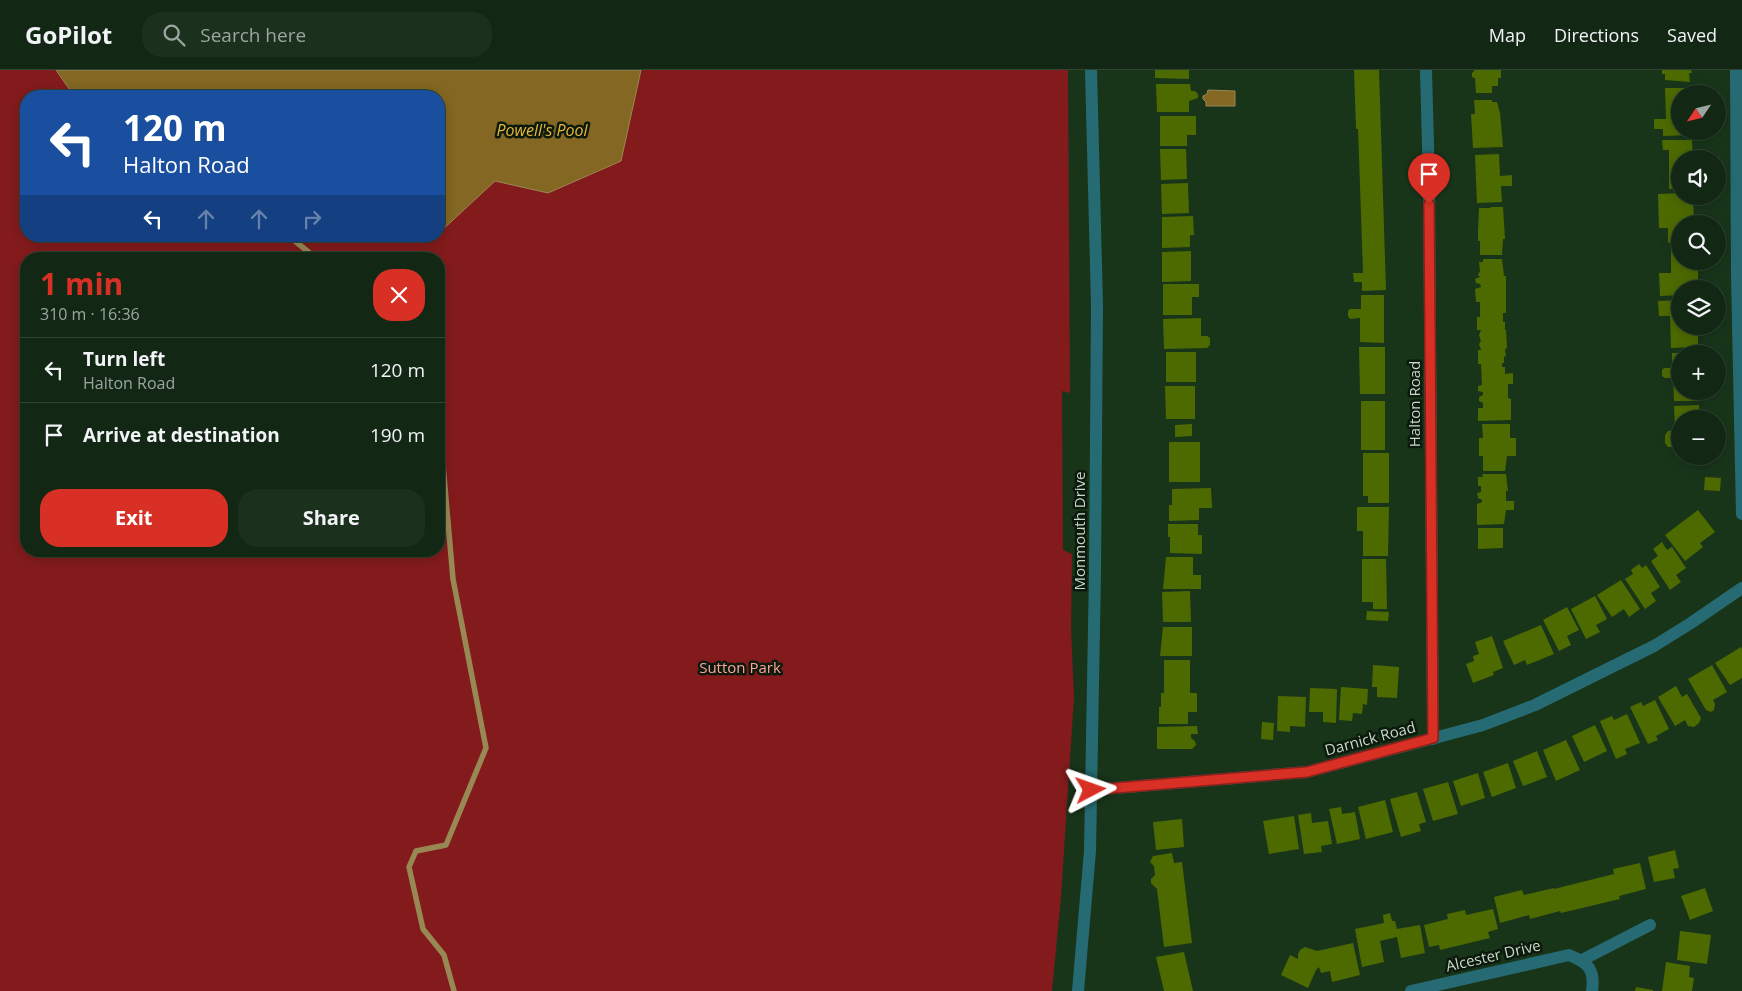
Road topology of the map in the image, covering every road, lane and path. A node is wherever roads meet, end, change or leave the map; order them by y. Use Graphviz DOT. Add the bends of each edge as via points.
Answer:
graph roads {
  1 [pos="1090,70"];
  2 [pos="1426,70"];
  3 [pos="1736,70"];
  4 [pos="1742,514"];
  5 [pos="1742,588"];
  6 [pos="1433,738"];
  7 [pos="1091,790"];
  8 [pos="1650,925"];
  9 [pos="1582,960"];
  10 [pos="1078,991"];
  11 [pos="1411,991"];
  12 [pos="1592,991"];
  1 -- 7 [label="street, Monmouth Drive" via="1096,305"];
  2 -- 6 [label="street, Halton Road"];
  3 -- 4 [label="street"];
  5 -- 6 [label="street, Darnick Road" via="1691,624 1622,663 1535,705 1483,725"];
  6 -- 7 [label="street, Darnick Road" via="1307,772"];
  7 -- 10 [label="street, Monmouth Drive" via="1090,851"];
  8 -- 9 [label="street"];
  9 -- 11 [label="street, Alcester Drive" via="1569,955 1557,957"];
  9 -- 12 [label="street" via="1594,979"];
}
